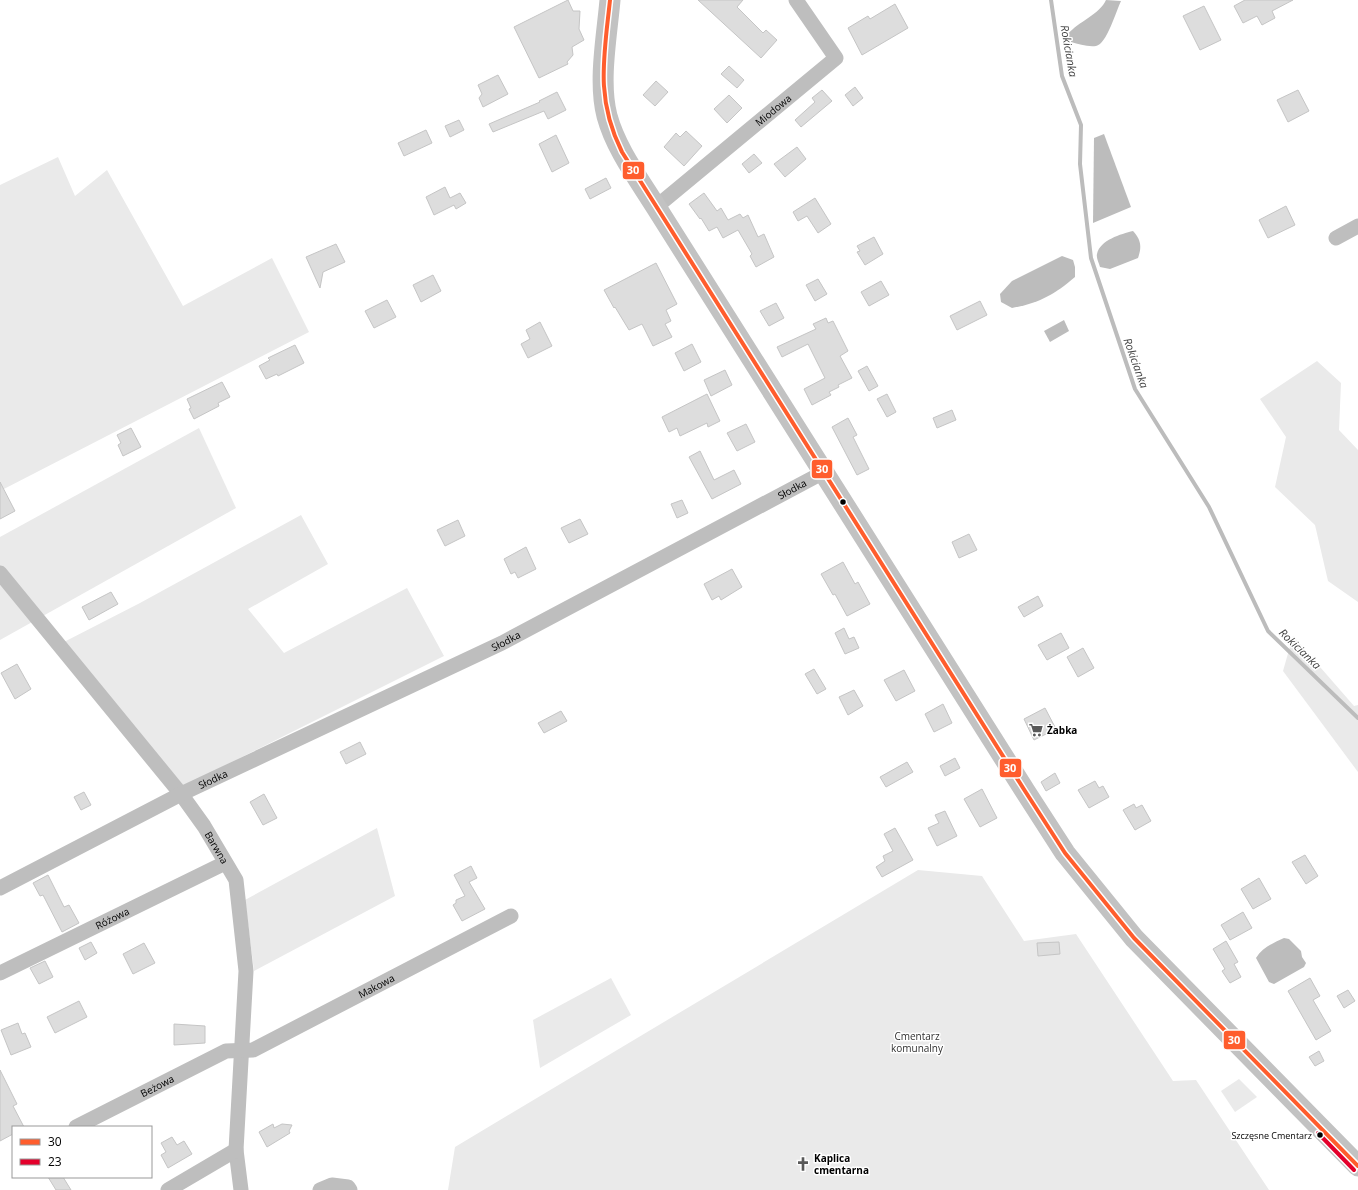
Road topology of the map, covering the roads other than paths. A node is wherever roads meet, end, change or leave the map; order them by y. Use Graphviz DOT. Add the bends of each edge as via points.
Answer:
graph roads {
  1 [pos="610,0"];
  2 [pos="796,0"];
  3 [pos="656,207"];
  4 [pos="1358,226"];
  5 [pos="1336,238"];
  6 [pos="824,472"];
  7 [pos="0,573"];
  8 [pos="181,794"];
  9 [pos="226,863"];
  10 [pos="0,888"];
  11 [pos="511,916"];
  12 [pos="0,973"];
  13 [pos="241,1051"];
  14 [pos="78,1126"];
  15 [pos="236,1150"];
  16 [pos="1358,1166"];
  17 [pos="168,1190"];
  18 [pos="241,1190"];
  19 [pos="320,1190"];
  20 [pos="350,1190"];
  1 -- 3 [label="street" via="604,70 606,115 614,138"];
  2 -- 3 [label="street, Miodowa" via="836,58"];
  3 -- 6 [label="street"];
  4 -- 5 [label="street"];
  6 -- 8 [label="street, Słodka" via="502,643"];
  6 -- 16 [label="street" via="1065,853 1134,938"];
  7 -- 8 [label="street, Barwna"];
  8 -- 9 [label="street, Barwna"];
  8 -- 10 [label="street, Słodka"];
  9 -- 12 [label="street, Różowa"];
  9 -- 13 [label="street, Barwna" via="236,880 246,971"];
  11 -- 13 [label="street, Makowa" via="253,1050"];
  13 -- 14 [label="street, Beżowa" via="226,1052"];
  13 -- 15 [label="street, Barwna"];
  15 -- 17 [label="street"];
  15 -- 18 [label="street, Barwna"];
  19 -- 20 [label="street" via="332,1184 348,1187"];
}
